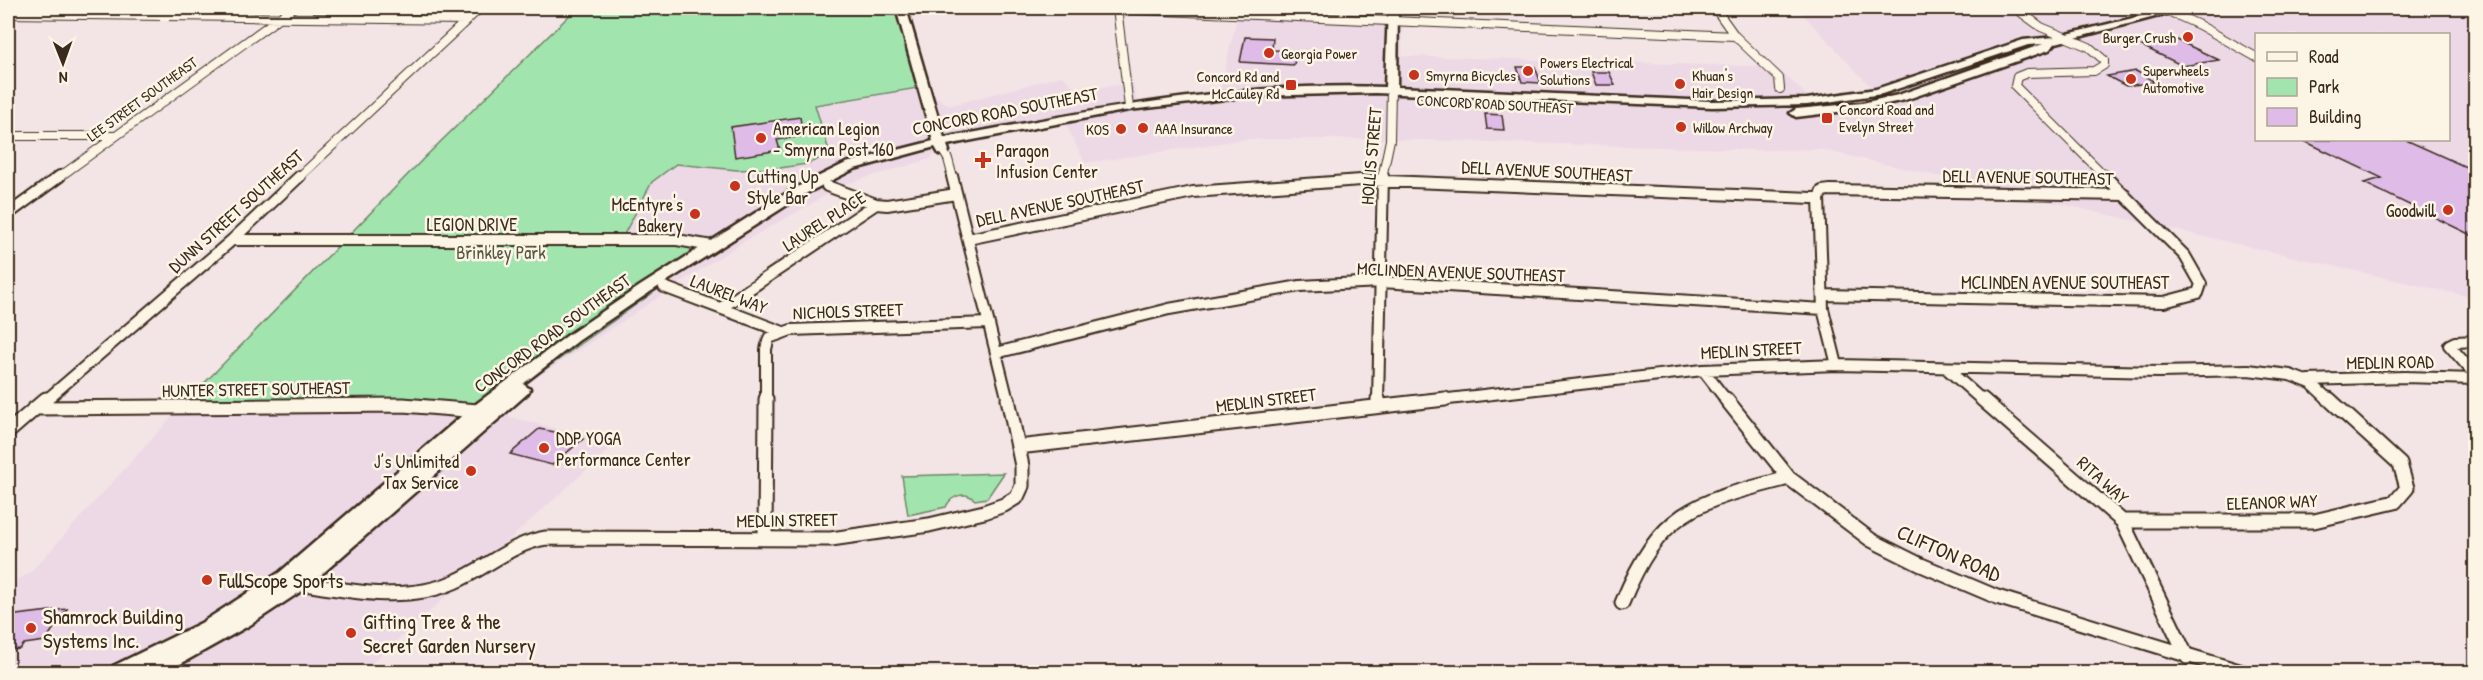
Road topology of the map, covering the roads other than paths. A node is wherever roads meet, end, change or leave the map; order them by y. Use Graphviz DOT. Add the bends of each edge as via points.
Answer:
graph roads {
  1 [pos="124,8"];
  2 [pos="293,8"];
  3 [pos="480,8"];
  4 [pos="901,8"];
  5 [pos="1117,8"];
  6 [pos="1393,8"];
  7 [pos="1715,8"];
  8 [pos="2015,8"];
  9 [pos="2184,8"];
  10 [pos="1248,11"];
  11 [pos="2168,11"];
  12 [pos="8,14"];
  13 [pos="112,15"];
  14 [pos="277,19"];
  15 [pos="466,20"];
  16 [pos="1393,22"];
  17 [pos="1735,36"];
  18 [pos="2065,37"];
  19 [pos="2255,56"];
  20 [pos="1780,89"];
  21 [pos="1392,95"];
  22 [pos="1130,107"];
  23 [pos="8,136"];
  24 [pos="114,136"];
  25 [pos="942,147"];
  26 [pos="1382,179"];
  27 [pos="827,186"];
  28 [pos="957,194"];
  29 [pos="2125,195"];
  30 [pos="1819,198"];
  31 [pos="876,204"];
  32 [pos="8,214"];
  33 [pos="968,239"];
  34 [pos="232,240"];
  35 [pos="712,246"];
  36 [pos="1381,282"];
  37 [pos="664,287"];
  38 [pos="1823,295"];
  39 [pos="721,308"];
  40 [pos="1822,309"];
  41 [pos="988,323"];
  42 [pos="783,332"];
  43 [pos="2475,341"];
  44 [pos="996,353"];
  45 [pos="1837,365"];
  46 [pos="1946,368"];
  47 [pos="1703,370"];
  48 [pos="2475,378"];
  49 [pos="2305,380"];
  50 [pos="1378,405"];
  51 [pos="35,408"];
  52 [pos="478,411"];
  53 [pos="8,432"];
  54 [pos="1018,447"];
  55 [pos="1789,478"];
  56 [pos="2122,521"];
  57 [pos="765,539"];
  58 [pos="299,583"];
  59 [pos="1622,603"];
  60 [pos="2187,657"];
  61 [pos="120,672"];
  62 [pos="150,672"];
  63 [pos="2242,672"];
  1 -- 13 [label="street"];
  2 -- 14 [label="street, LEE STREET SOUTHEAST"];
  3 -- 15 [label="street, DUNN STREET SOUTHEAST"];
  4 -- 25 [label="main road"];
  5 -- 10 [label="street"];
  5 -- 22 [label="street"];
  6 -- 16 [label="main road"];
  7 -- 17 [label="street"];
  8 -- 18 [label="street" via="2041,27"];
  9 -- 11 [label="main road, CONCORD ROAD SOUTHEAST"];
  10 -- 16 [label="street"];
  11 -- 18 [label="main road, CONCORD ROAD SOUTHEAST"];
  11 -- 19 [label="street"];
  12 -- 13 [label="street"];
  13 -- 14 [label="street"];
  14 -- 15 [label="street"];
  14 -- 24 [label="street, LEE STREET SOUTHEAST"];
  15 -- 34 [label="street, DUNN STREET SOUTHEAST"];
  16 -- 17 [label="street"];
  16 -- 21 [label="main road"];
  17 -- 20 [label="street" via="1779,78"];
  18 -- 21 [label="main road, CONCORD ROAD SOUTHEAST" via="2052,40 2045,48 1914,94 1817,112 1714,114"];
  18 -- 29 [label="street, MCLINDEN AVENUE SOUTHEAST" via="2097,52 2104,65 2094,71 2026,73 2018,77 2015,86"];
  21 -- 22 [label="main road, CONCORD ROAD SOUTHEAST" via="1317,90"];
  21 -- 25 [label="main road, CONCORD ROAD SOUTHEAST" via="1305,95 1179,105"];
  21 -- 26 [label="street, HOLLIS STREET" via="1390,140"];
  22 -- 25 [label="main road, CONCORD ROAD SOUTHEAST"];
  23 -- 24 [label="street"];
  24 -- 32 [label="street, LEE STREET SOUTHEAST"];
  25 -- 27 [label="main road, CONCORD ROAD SOUTHEAST" via="875,166"];
  25 -- 28 [label="street"];
  25 -- 35 [label="main road, CONCORD ROAD SOUTHEAST" via="873,158 832,173"];
  26 -- 30 [label="street, DELL AVENUE SOUTHEAST"];
  26 -- 33 [label="street, DELL AVENUE SOUTHEAST" via="1193,192"];
  26 -- 36 [label="street, HOLLIS STREET"];
  27 -- 31 [label="street"];
  27 -- 37 [label="main road, CONCORD ROAD SOUTHEAST"];
  28 -- 31 [label="street, LAUREL PLACE"];
  28 -- 33 [label="street"];
  29 -- 30 [label="street, DELL AVENUE SOUTHEAST" via="1830,190 1822,192"];
  29 -- 38 [label="street, MCLINDEN AVENUE SOUTHEAST" via="2196,272 2201,284 2198,293 2164,302"];
  30 -- 38 [label="street"];
  31 -- 39 [label="street, LAUREL PLACE"];
  33 -- 41 [label="street"];
  34 -- 35 [label="street, LEGION DRIVE" via="677,240"];
  34 -- 51 [label="street, DUNN STREET SOUTHEAST"];
  35 -- 52 [label="main road, CONCORD ROAD SOUTHEAST" via="608,313"];
  36 -- 40 [label="street, MCLINDEN AVENUE SOUTHEAST"];
  36 -- 44 [label="street, MCLINDEN AVENUE SOUTHEAST" via="1300,286 1169,309"];
  36 -- 50 [label="street, HOLLIS STREET"];
  37 -- 39 [label="street, LAUREL WAY"];
  37 -- 58 [label="main road, CONCORD ROAD SOUTHEAST" via="525,387"];
  38 -- 40 [label="street"];
  39 -- 42 [label="street, LAUREL WAY"];
  40 -- 45 [label="street"];
  41 -- 42 [label="street, NICHOLS STREET"];
  41 -- 44 [label="street"];
  42 -- 57 [label="street, NICHOLS STREET" via="769,338 766,349"];
  43 -- 48 [label="street" via="2449,345"];
  44 -- 54 [label="street"];
  45 -- 46 [label="street, MEDLIN STREET"];
  45 -- 47 [label="street, MEDLIN STREET"];
  46 -- 49 [label="street, MEDLIN STREET" via="2248,370"];
  46 -- 56 [label="street, RITA WAY"];
  47 -- 50 [label="street, MEDLIN STREET"];
  47 -- 55 [label="street, CLIFTON ROAD"];
  48 -- 49 [label="street, MEDLIN ROAD"];
  49 -- 56 [label="street, ELEANOR WAY" via="2331,398 2400,464 2407,488 2395,502 2314,521"];
  50 -- 54 [label="street, MEDLIN STREET"];
  51 -- 52 [label="street, HUNTER STREET SOUTHEAST" via="438,405"];
  51 -- 53 [label="street, DUNN STREET SOUTHEAST"];
  52 -- 61 [label="main road, CONCORD ROAD SOUTHEAST" via="287,577 208,628"];
  54 -- 57 [label="street, MEDLIN STREET" via="1022,486 1016,498 1003,505 901,531 831,539"];
  55 -- 59 [label="street" via="1714,498 1680,516 1662,530 1646,551 1633,572"];
  55 -- 60 [label="street, CLIFTON ROAD" via="1871,540 1919,564 1997,597"];
  56 -- 60 [label="street, RITA WAY"];
  57 -- 58 [label="street, MEDLIN STREET" via="554,538 519,548 458,581 423,591"];
  58 -- 62 [label="main road, CONCORD ROAD SOUTHEAST" via="243,620"];
  60 -- 63 [label="street, CLIFTON ROAD"];
}
